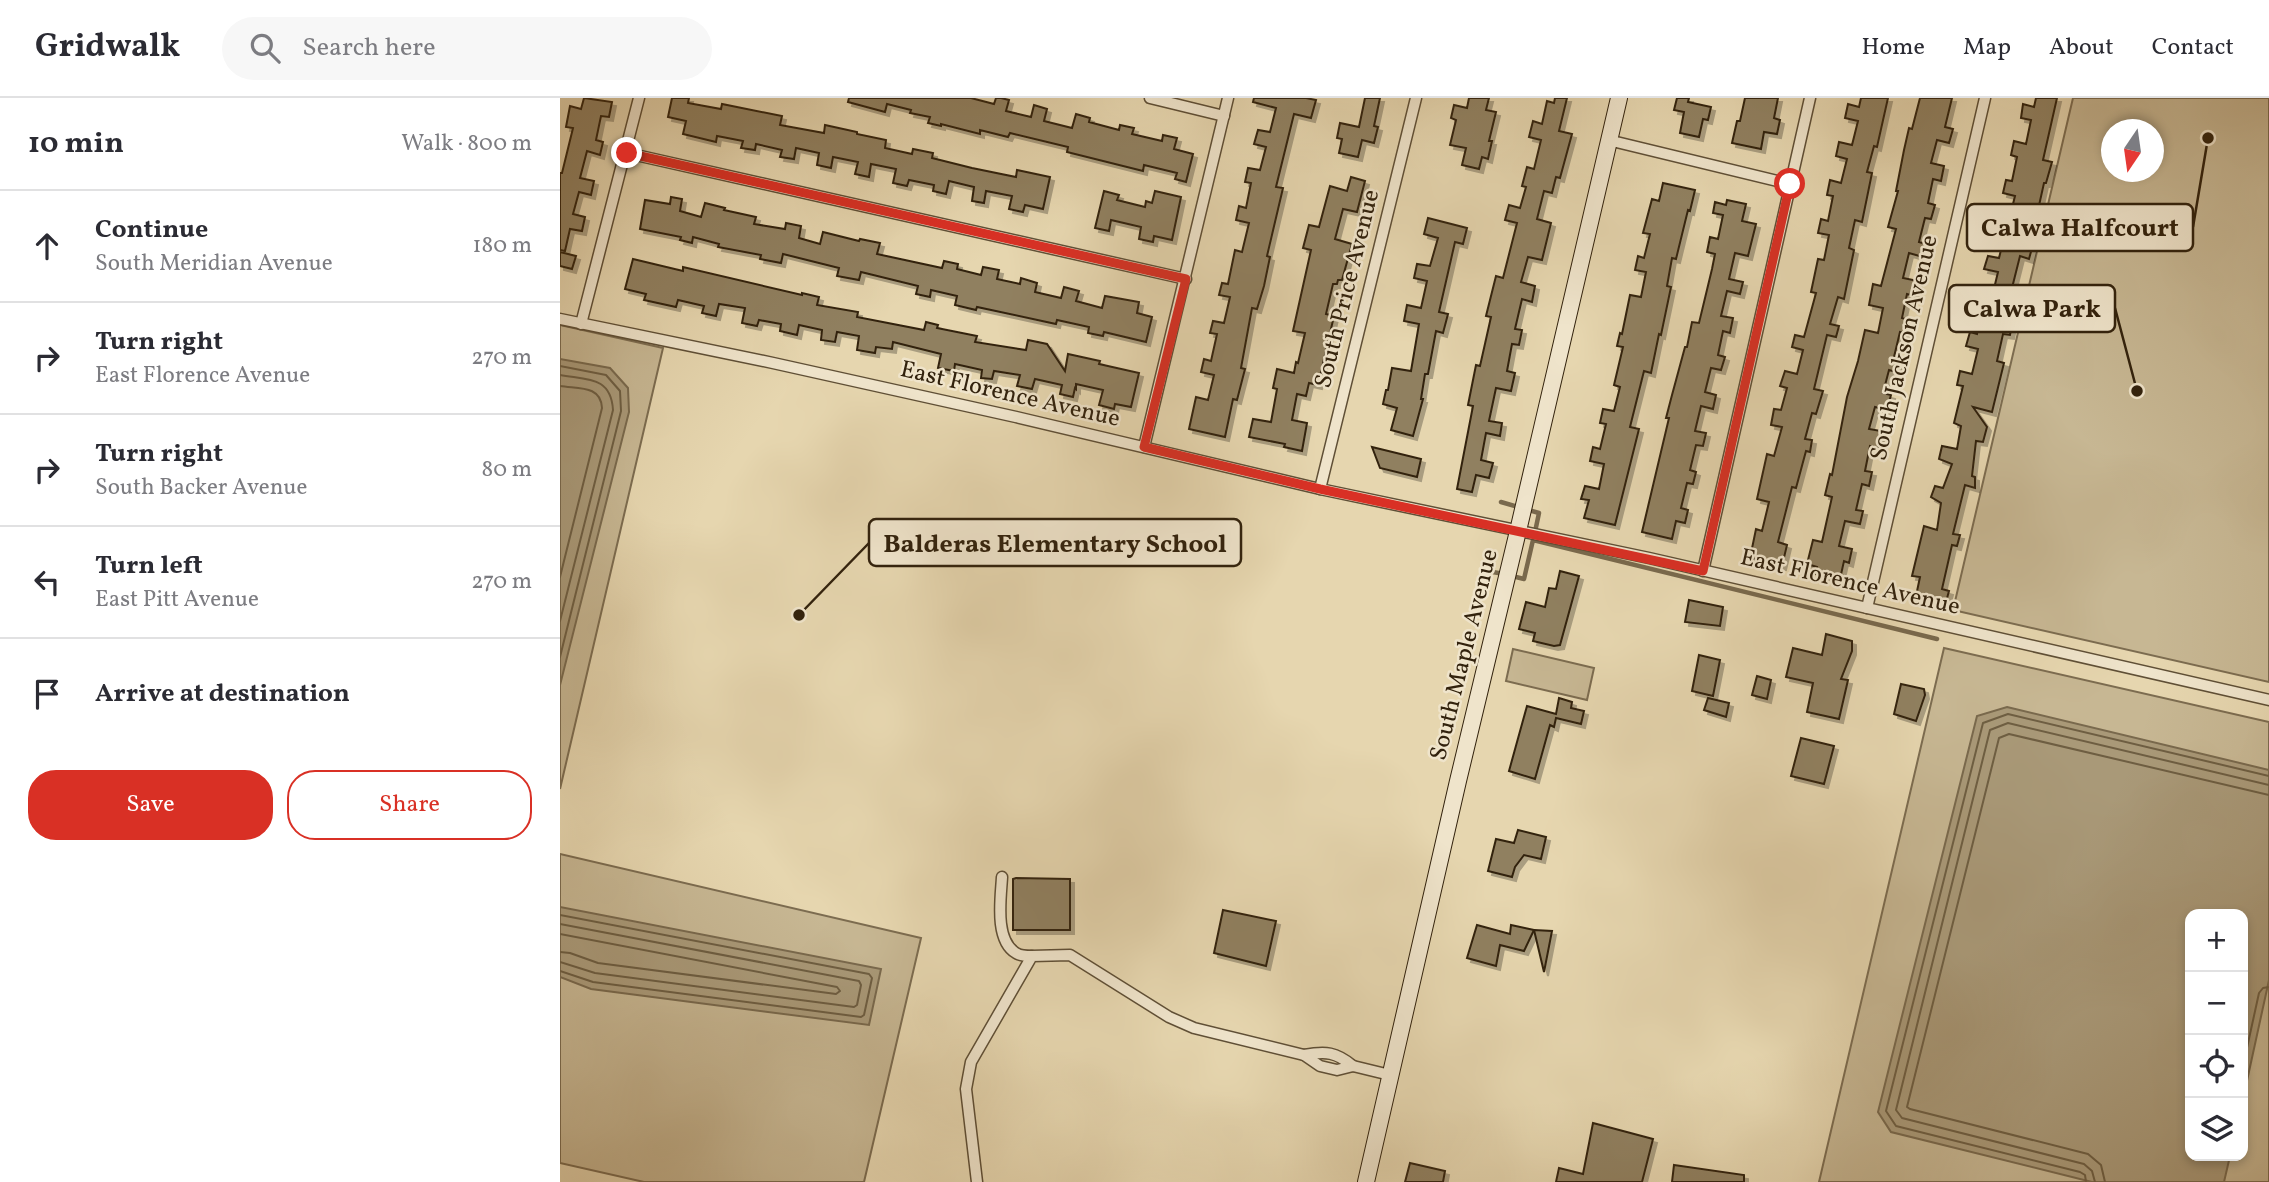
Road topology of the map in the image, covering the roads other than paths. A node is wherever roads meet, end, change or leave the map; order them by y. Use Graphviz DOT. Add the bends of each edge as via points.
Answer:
graph roads {
  1 [pos="639,98"];
  2 [pos="1150,98"];
  3 [pos="1228,98"];
  4 [pos="1416,98"];
  5 [pos="1619,98"];
  6 [pos="1810,98"];
  7 [pos="1985,98"];
  8 [pos="1224,116"];
  9 [pos="1608,140"];
  10 [pos="627,153"];
  11 [pos="1790,184"];
  12 [pos="1186,279"];
  13 [pos="560,319"];
  14 [pos="581,324"];
  15 [pos="1144,447"];
  16 [pos="1320,489"];
  17 [pos="1518,531"];
  18 [pos="1703,571"];
  19 [pos="1867,608"];
  20 [pos="2269,700"];
  21 [pos="1002,877"];
  22 [pos="1032,956"];
  23 [pos="1390,1075"];
  24 [pos="977,1182"];
  25 [pos="1366,1182"];
  1 -- 10 [label="street"];
  2 -- 8 [label="street"];
  3 -- 8 [label="street"];
  4 -- 16 [label="street, South Price Avenue"];
  5 -- 9 [label="main road, South Maple Avenue"];
  6 -- 11 [label="street"];
  7 -- 19 [label="street, South Jackson Avenue"];
  8 -- 12 [label="street"];
  9 -- 11 [label="street"];
  9 -- 17 [label="main road, South Maple Avenue"];
  10 -- 12 [label="street"];
  10 -- 14 [label="street"];
  11 -- 18 [label="street"];
  12 -- 15 [label="street"];
  13 -- 14 [label="street, East Florence Avenue"];
  14 -- 15 [label="street, East Florence Avenue"];
  15 -- 16 [label="street, East Florence Avenue"];
  16 -- 17 [label="street, East Florence Avenue"];
  17 -- 18 [label="street, East Florence Avenue"];
  17 -- 23 [label="main road, South Maple Avenue"];
  18 -- 19 [label="street, East Florence Avenue"];
  19 -- 20 [label="street, East Florence Avenue"];
  21 -- 22 [label="street" via="1003,933 1017,954"];
  22 -- 23 [label="street" via="1070,956 1195,1028 1304,1055 1340,1055 1353,1066"];
  22 -- 24 [label="street" via="971,1062 966,1089"];
  23 -- 25 [label="main road, South Maple Avenue"];
}
